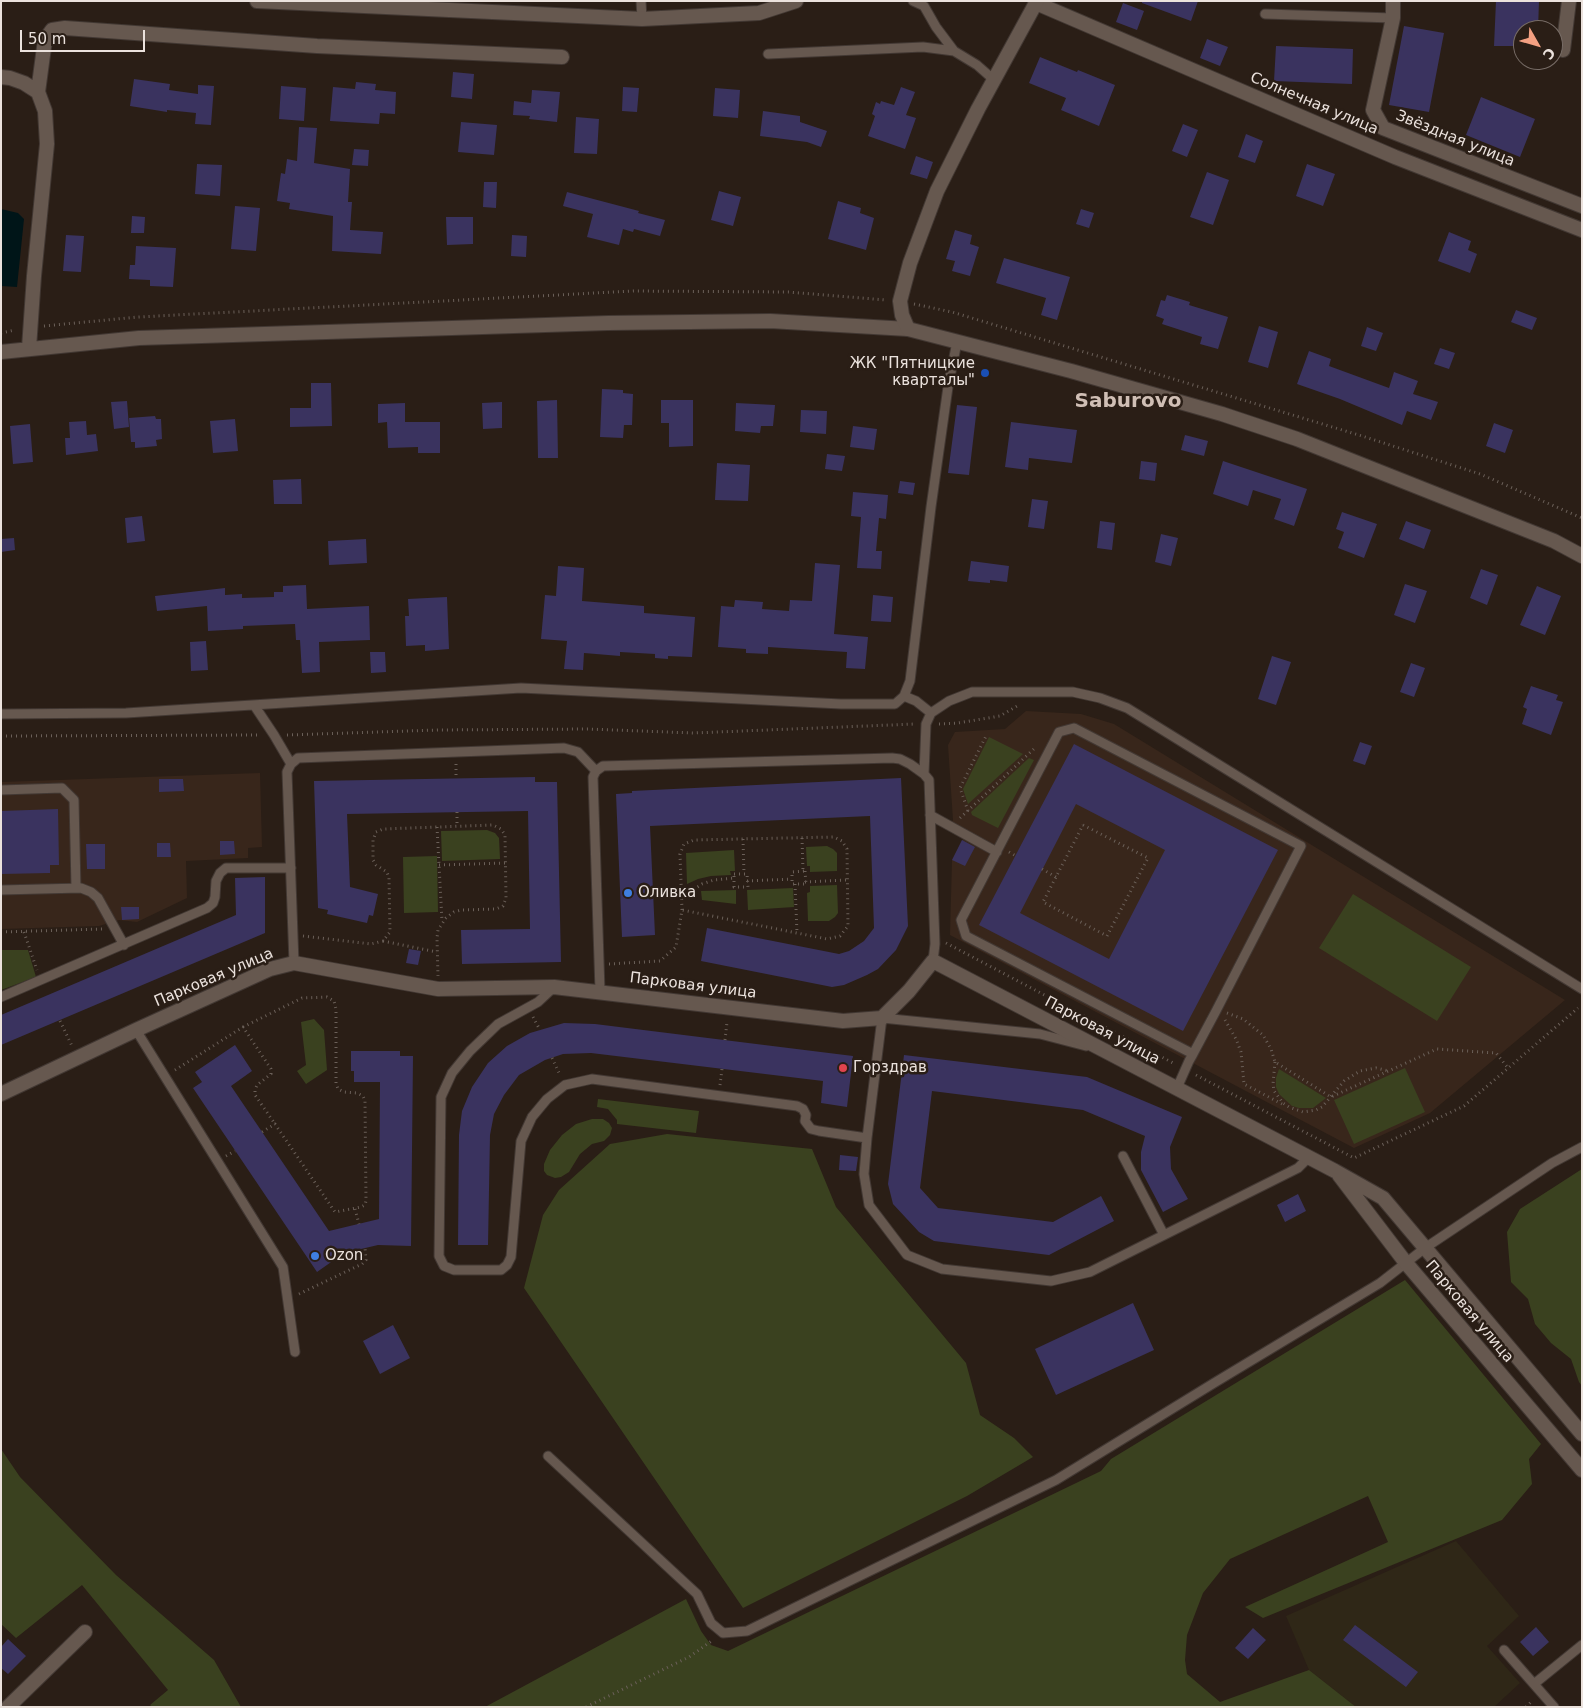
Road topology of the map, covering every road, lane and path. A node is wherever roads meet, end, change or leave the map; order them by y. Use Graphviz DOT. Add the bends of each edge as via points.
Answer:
graph roads {
  1 [pos="257,1"];
  2 [pos="641,1"];
  3 [pos="796,1"];
  4 [pos="913,1"];
  5 [pos="1394,1"];
  6 [pos="1569,1"];
  7 [pos="1037,2"];
  8 [pos="1265,14"];
  9 [pos="1393,18"];
  10 [pos="642,19"];
  11 [pos="1563,43"];
  12 [pos="954,51"];
  13 [pos="768,54"];
  14 [pos="562,57"];
  15 [pos="1,77"];
  16 [pos="994,80"];
  17 [pos="38,92"];
  18 [pos="1582,206"];
  19 [pos="1582,230"];
  20 [pos="900,301"];
  21 [pos="31,327"];
  22 [pos="908,329"];
  23 [pos="1,333"];
  24 [pos="957,342"];
  25 [pos="30,348"];
  26 [pos="1,352"];
  27 [pos="1582,518"];
  28 [pos="1582,556"];
  29 [pos="904,696"];
  30 [pos="254,705"];
  31 [pos="931,713"];
  32 [pos="1,714"];
  33 [pos="1059,732"];
  34 [pos="986,736"];
  35 [pos="290,764"];
  36 [pos="596,770"];
  37 [pos="924,774"];
  38 [pos="1,790"];
  39 [pos="968,811"];
  40 [pos="457,812"];
  41 [pos="930,816"];
  42 [pos="457,826"];
  43 [pos="437,827"];
  44 [pos="953,828"];
  45 [pos="802,838"];
  46 [pos="743,839"];
  47 [pos="997,852"];
  48 [pos="505,863"];
  49 [pos="439,865"];
  50 [pos="290,868"];
  51 [pos="1042,870"];
  52 [pos="803,871"];
  53 [pos="744,874"];
  54 [pos="1056,877"];
  55 [pos="734,878"];
  56 [pos="792,879"];
  57 [pos="847,880"];
  58 [pos="747,881"];
  59 [pos="806,882"];
  60 [pos="795,884"];
  61 [pos="76,888"];
  62 [pos="1,890"];
  63 [pos="681,898"];
  64 [pos="682,910"];
  65 [pos="442,922"];
  66 [pos="115,928"];
  67 [pos="1,932"];
  68 [pos="24,932"];
  69 [pos="798,933"];
  70 [pos="293,935"];
  71 [pos="935,937"];
  72 [pos="383,941"];
  73 [pos="124,945"];
  74 [pos="437,952"];
  75 [pos="933,961"];
  76 [pos="294,963"];
  77 [pos="599,965"];
  78 [pos="40,980"];
  79 [pos="554,986"];
  80 [pos="438,988"];
  81 [pos="1582,989"];
  82 [pos="600,991"];
  83 [pos="1,997"];
  84 [pos="1578,1008"];
  85 [pos="1217,1011"];
  86 [pos="882,1018"];
  87 [pos="60,1021"];
  88 [pos="242,1027"];
  89 [pos="136,1030"];
  90 [pos="1105,1051"];
  91 [pos="1193,1054"];
  92 [pos="77,1058"];
  93 [pos="552,1058"];
  94 [pos="1275,1062"];
  95 [pos="1508,1068"];
  96 [pos="1186,1069"];
  97 [pos="1388,1071"];
  98 [pos="165,1076"];
  99 [pos="565,1086"];
  100 [pos="1177,1088"];
  101 [pos="1,1094"];
  102 [pos="1331,1097"];
  103 [pos="1289,1108"];
  104 [pos="275,1124"];
  105 [pos="262,1132"];
  106 [pos="867,1138"];
  107 [pos="1582,1147"];
  108 [pos="1122,1156"];
  109 [pos="1309,1157"];
  110 [pos="1335,1171"];
  111 [pos="356,1208"];
  112 [pos="359,1224"];
  113 [pos="1164,1235"];
  114 [pos="365,1248"];
  115 [pos="1425,1248"];
  116 [pos="1406,1263"];
  117 [pos="287,1300"];
  118 [pos="295,1352"];
  119 [pos="1582,1434"];
  120 [pos="548,1456"];
  121 [pos="1582,1470"];
  122 [pos="85,1632"];
  123 [pos="723,1633"];
  124 [pos="1582,1645"];
  125 [pos="1504,1650"];
  126 [pos="1534,1684"];
  127 [pos="8,1707"];
  128 [pos="586,1707"];
  129 [pos="1554,1707"];
  1 -- 10 [label="street"];
  2 -- 10 [label="lane"];
  3 -- 10 [label="street" via="759,14"];
  4 -- 12 [label="lane" via="924,6"];
  5 -- 9 [label="street, Звёздная улица"];
  6 -- 11 [label="street"];
  7 -- 16 [label="street"];
  7 -- 19 [label="street, Солнечная улица" via="1395,156"];
  8 -- 9 [label="lane"];
  9 -- 18 [label="street, Звёздная улица" via="1373,110 1383,128"];
  12 -- 13 [label="lane" via="923,47"];
  12 -- 16 [label="lane"];
  14 -- 17 [label="street" via="317,46 65,28 52,30 45,40"];
  15 -- 17 [label="street" via="24,83"];
  16 -- 20 [label="street" via="937,191"];
  17 -- 21 [label="street" via="45,111 47,144"];
  20 -- 21 [label="path" via="788,292 633,291 148,316"];
  20 -- 22 [label="street"];
  20 -- 27 [label="path" via="952,312 1372,439 1480,474"];
  21 -- 23 [label="path"];
  21 -- 25 [label="street"];
  22 -- 24 [label="street"];
  22 -- 25 [label="street" via="770,321 608,323 139,338"];
  24 -- 28 [label="street" via="1222,414 1297,439 1545,538"];
  24 -- 29 [label="lane" via="931,507 910,681"];
  25 -- 26 [label="street"];
  29 -- 30 [label="lane" via="895,704 841,704 521,688"];
  29 -- 31 [label="lane"];
  30 -- 32 [label="lane" via="126,713"];
  30 -- 35 [label="lane"];
  31 -- 37 [label="lane" via="926,724"];
  31 -- 81 [label="lane" via="948,701 972,692 1073,692 1127,708"];
  33 -- 39 [label="path" via="1043,741"];
  33 -- 47 [label="lane"];
  33 -- 85 [label="lane" via="1074,728 1301,846"];
  34 -- 39 [label="path" via="960,788"];
  35 -- 36 [label="lane" via="298,758 564,748 578,752"];
  35 -- 50 [label="lane" via="287,772"];
  36 -- 37 [label="lane" via="603,766 892,758 910,764"];
  36 -- 77 [label="lane" via="593,778"];
  37 -- 41 [label="lane" via="929,780"];
  38 -- 61 [label="lane" via="62,788 74,800"];
  39 -- 44 [label="path"];
  40 -- 42 [label="path"];
  41 -- 44 [label="lane"];
  41 -- 71 [label="lane"];
  42 -- 43 [label="path"];
  42 -- 48 [label="path" via="493,825 501,829 505,835"];
  43 -- 49 [label="path"];
  43 -- 72 [label="path" via="376,832 373,860 389,878 390,932"];
  44 -- 47 [label="lane"];
  45 -- 46 [label="path"];
  45 -- 52 [label="path"];
  45 -- 57 [label="path" via="834,837 842,841 847,849"];
  46 -- 53 [label="path"];
  46 -- 63 [label="path" via="694,840 684,844 680,854"];
  47 -- 91 [label="lane" via="961,920 966,936"];
  48 -- 49 [label="path"];
  48 -- 65 [label="path" via="506,898 503,906 454,912"];
  49 -- 65 [label="path"];
  50 -- 70 [label="lane"];
  50 -- 73 [label="lane" via="226,868 216,881 214,897 207,908"];
  51 -- 54 [label="path"];
  52 -- 56 [label="path" via="792,872"];
  52 -- 59 [label="path"];
  53 -- 55 [label="path" via="734,874"];
  53 -- 58 [label="path" via="747,874"];
  54 -- 54 [label="path" via="1083,825 1148,858 1107,936 1043,902"];
  55 -- 58 [label="path" via="734,887 748,887"];
  55 -- 63 [label="path" via="702,884"];
  56 -- 58 [label="path"];
  56 -- 60 [label="path" via="792,884"];
  57 -- 59 [label="path"];
  57 -- 69 [label="path" via="848,926 840,936 827,939"];
  59 -- 60 [label="path"];
  60 -- 69 [label="path"];
  61 -- 62 [label="lane"];
  61 -- 66 [label="lane" via="91,892 98,898"];
  63 -- 64 [label="path"];
  64 -- 69 [label="path"];
  64 -- 77 [label="path" via="676,946 665,958 655,962"];
  65 -- 74 [label="path" via="438,930"];
  66 -- 68 [label="path"];
  66 -- 73 [label="lane"];
  67 -- 68 [label="path"];
  68 -- 78 [label="path"];
  70 -- 72 [label="path" via="371,944"];
  70 -- 76 [label="lane"];
  71 -- 75 [label="lane"];
  71 -- 96 [label="path"];
  72 -- 74 [label="path"];
  73 -- 78 [label="lane"];
  74 -- 80 [label="path"];
  75 -- 86 [label="street"];
  75 -- 90 [label="street, Парковая улица"];
  76 -- 80 [label="street, Парковая улица"];
  76 -- 89 [label="street, Парковая улица" via="270,969"];
  77 -- 82 [label="lane"];
  78 -- 83 [label="lane"];
  79 -- 80 [label="street, Парковая улица"];
  79 -- 82 [label="street, Парковая улица"];
  79 -- 99 [label="lane" via="538,1002 498,1024 470,1051 452,1073 441,1097 439,1256 444,1266 454,1270 501,1270 507,1265 511,1257 521,1141 532,1117 546,1099"];
  82 -- 86 [label="street, Парковая улица" via="843,1020"];
  84 -- 95 [label="path"];
  85 -- 91 [label="lane"];
  85 -- 94 [label="path" via="1234,1015 1254,1026 1263,1035"];
  85 -- 103 [label="path" via="1227,1023 1240,1052 1244,1084"];
  86 -- 90 [label="lane" via="1040,1034"];
  86 -- 106 [label="lane"];
  87 -- 92 [label="path"];
  88 -- 98 [label="path"];
  88 -- 104 [label="path" via="271,1069 271,1074 254,1090"];
  88 -- 111 [label="path" via="302,998 327,997 334,1001 336,1083 338,1089 358,1092 365,1101 366,1201 365,1205"];
  89 -- 92 [label="street, Парковая улица"];
  89 -- 98 [label="lane"];
  90 -- 100 [label="street, Парковая улица"];
  91 -- 96 [label="lane"];
  92 -- 101 [label="street, Парковая улица"];
  93 -- 99 [label="path"];
  94 -- 102 [label="path"];
  94 -- 103 [label="path" via="1274,1091"];
  95 -- 96 [label="path" via="1464,1106 1354,1158"];
  95 -- 97 [label="path" via="1496,1053 1437,1049"];
  96 -- 100 [label="lane"];
  97 -- 102 [label="path"];
  97 -- 102 [label="path" via="1376,1068 1360,1071 1344,1081"];
  98 -- 117 [label="lane" via="282,1267"];
  99 -- 106 [label="lane" via="592,1079 797,1106 803,1109 806,1115 804,1122 811,1129"];
  100 -- 109 [label="street, Парковая улица"];
  102 -- 103 [label="path" via="1322,1107 1310,1112"];
  104 -- 105 [label="path"];
  104 -- 111 [label="path" via="331,1209 339,1212"];
  106 -- 113 [label="lane" via="864,1174 870,1205 907,1255 942,1269 1051,1281 1090,1272"];
  107 -- 115 [label="lane" via="1552,1163"];
  108 -- 113 [label="lane"];
  109 -- 110 [label="street, Парковая улица"];
  109 -- 113 [label="lane" via="1298,1168"];
  110 -- 115 [label="street, Парковая улица" via="1383,1198"];
  110 -- 116 [label="street, Парковая улица"];
  111 -- 112 [label="path"];
  114 -- 117 [label="path" via="366,1260 362,1264"];
  115 -- 116 [label="lane"];
  115 -- 119 [label="street, Парковая улица"];
  116 -- 121 [label="street, Парковая улица"];
  116 -- 123 [label="lane" via="1380,1283 1056,1480 748,1631"];
  117 -- 118 [label="lane"];
  120 -- 123 [label="lane" via="697,1594 711,1623"];
  122 -- 127 [label="street"];
  123 -- 128 [label="path" via="689,1657"];
  124 -- 126 [label="lane"];
  125 -- 126 [label="lane"];
  126 -- 129 [label="lane"];
}
